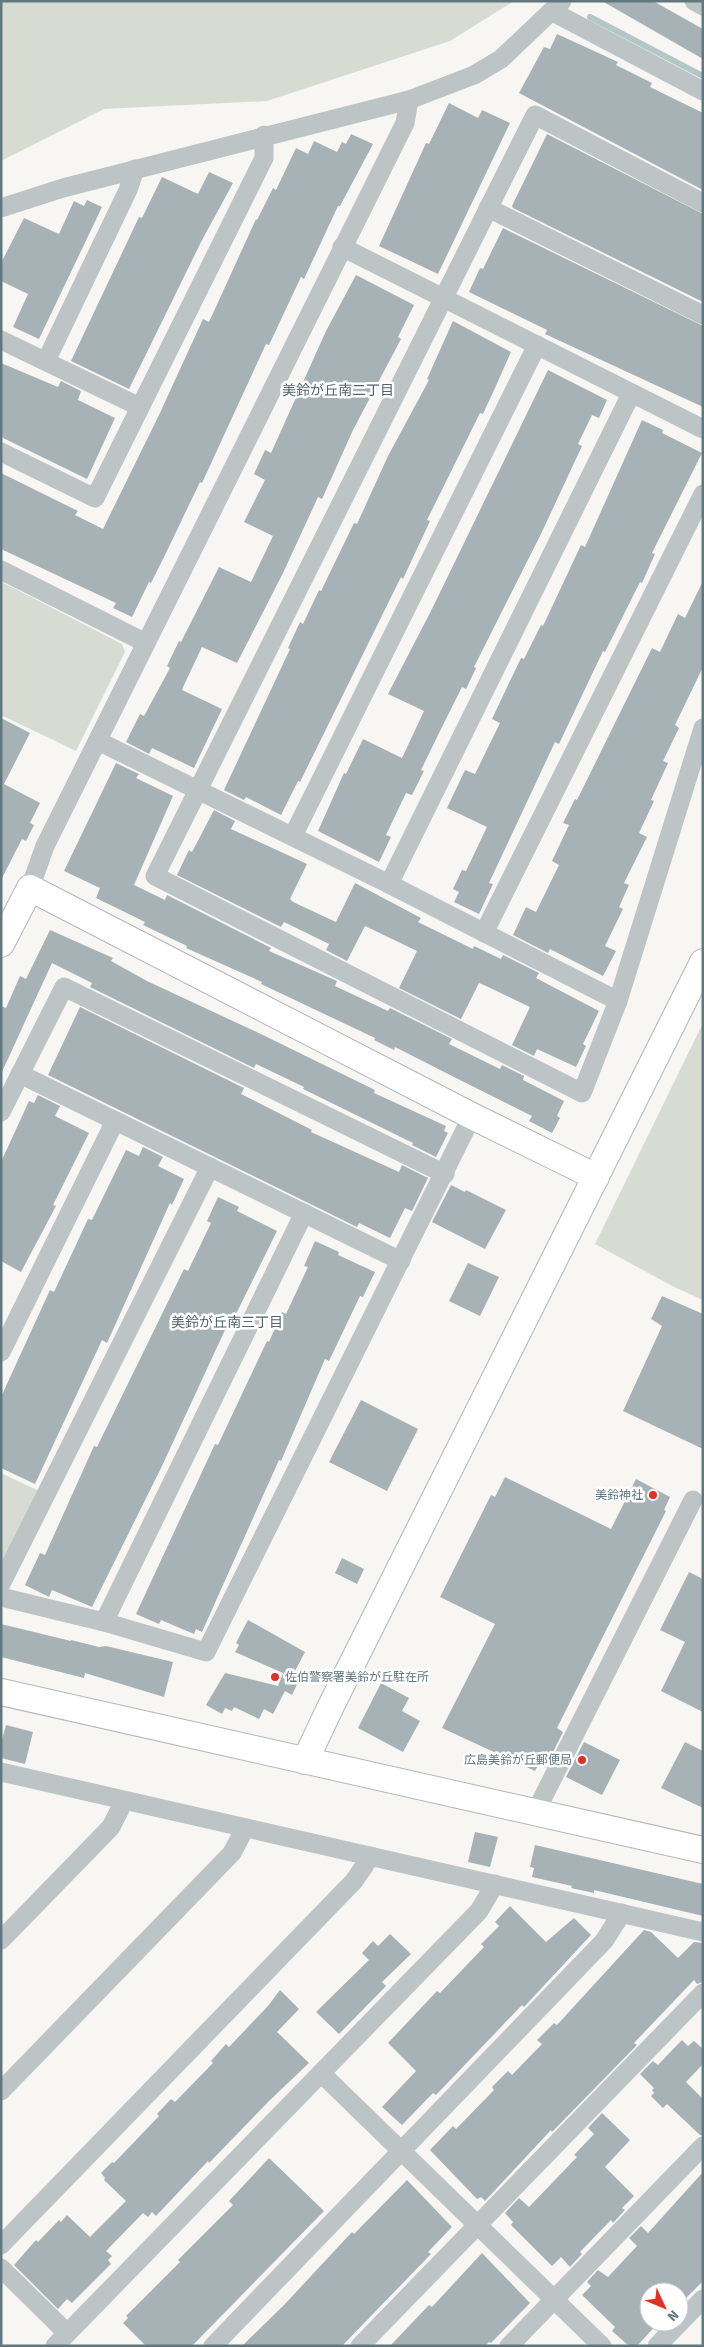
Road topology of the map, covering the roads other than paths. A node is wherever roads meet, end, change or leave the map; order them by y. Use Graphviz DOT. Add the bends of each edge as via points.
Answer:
graph roads {
  1 [pos="557,6"];
  2 [pos="703,91"];
  3 [pos="409,100"];
  4 [pos="264,135"];
  5 [pos="135,169"];
  6 [pos="703,203"];
  7 [pos="1,208"];
  8 [pos="488,208"];
  9 [pos="342,247"];
  10 [pos="442,297"];
  11 [pos="703,315"];
  12 [pos="1,340"];
  13 [pos="537,345"];
  14 [pos="46,361"];
  15 [pos="631,394"];
  16 [pos="140,407"];
  17 [pos="703,429"];
  18 [pos="1,452"];
  19 [pos="703,494"];
  20 [pos="1,570"];
  21 [pos="146,642"];
  22 [pos="703,728"];
  23 [pos="98,741"];
  24 [pos="198,789"];
  25 [pos="293,836"];
  26 [pos="389,884"];
  27 [pos="30,888"];
  28 [pos="484,932"];
  29 [pos="1,944"];
  30 [pos="703,962"];
  31 [pos="618,1001"];
  32 [pos="20,1074"];
  33 [pos="1,1112"];
  34 [pos="472,1116"];
  35 [pos="115,1121"];
  36 [pos="210,1167"];
  37 [pos="444,1174"];
  38 [pos="596,1177"];
  39 [pos="304,1213"];
  40 [pos="401,1261"];
  41 [pos="1,1352"];
  42 [pos="693,1500"];
  43 [pos="1,1584"];
  44 [pos="1,1597"];
  45 [pos="104,1622"];
  46 [pos="1,1692"];
  47 [pos="305,1761"];
  48 [pos="2,1773"];
  49 [pos="124,1801"];
  50 [pos="536,1811"];
  51 [pos="245,1828"];
  52 [pos="703,1850"];
  53 [pos="371,1856"];
  54 [pos="495,1884"];
  55 [pos="622,1913"];
  56 [pos="703,1932"];
  57 [pos="1,1940"];
  58 [pos="703,1993"];
  59 [pos="322,2073"];
  60 [pos="1,2091"];
  61 [pos="703,2146"];
  62 [pos="400,2152"];
  63 [pos="477,2225"];
  64 [pos="1,2245"];
  65 [pos="1,2268"];
  66 [pos="554,2299"];
  67 [pos="703,2299"];
  68 [pos="61,2340"];
  69 [pos="213,2346"];
  70 [pos="360,2346"];
  71 [pos="509,2346"];
  72 [pos="602,2346"];
  73 [pos="658,2346"];
  1 -- 2 [label="street"];
  1 -- 3 [label="street" via="501,59 474,75"];
  3 -- 4 [label="street"];
  3 -- 9 [label="street" via="406,123"];
  4 -- 5 [label="street"];
  4 -- 16 [label="street" via="264,158"];
  5 -- 7 [label="street"];
  5 -- 14 [label="street"];
  6 -- 8 [label="street" via="535,115"];
  8 -- 10 [label="street"];
  8 -- 11 [label="street"];
  9 -- 10 [label="street"];
  9 -- 21 [label="street"];
  10 -- 13 [label="street"];
  10 -- 24 [label="street"];
  12 -- 14 [label="street"];
  13 -- 15 [label="street"];
  13 -- 25 [label="street"];
  14 -- 16 [label="street"];
  15 -- 17 [label="street"];
  15 -- 26 [label="street"];
  16 -- 18 [label="street" via="95,498"];
  19 -- 28 [label="street"];
  20 -- 21 [label="street"];
  21 -- 23 [label="street"];
  22 -- 31 [label="street"];
  23 -- 24 [label="street"];
  23 -- 27 [label="street" via="45,846"];
  24 -- 25 [label="street"];
  24 -- 31 [label="street" via="155,876 582,1093"];
  25 -- 26 [label="street"];
  26 -- 28 [label="street"];
  27 -- 29 [label="street"];
  27 -- 34 [label="street"];
  28 -- 31 [label="street"];
  30 -- 38 [label="street"];
  32 -- 33 [label="street"];
  32 -- 35 [label="street"];
  32 -- 37 [label="street" via="64,986"];
  34 -- 37 [label="street"];
  34 -- 38 [label="street"];
  35 -- 36 [label="street"];
  35 -- 41 [label="street"];
  36 -- 39 [label="street"];
  36 -- 43 [label="street"];
  37 -- 40 [label="street"];
  38 -- 47 [label="street"];
  39 -- 40 [label="street"];
  39 -- 45 [label="street"];
  40 -- 45 [label="street" via="206,1652"];
  42 -- 50 [label="street"];
  44 -- 45 [label="street"];
  46 -- 47 [label="street"];
  47 -- 50 [label="street"];
  48 -- 49 [label="street"];
  49 -- 51 [label="street"];
  49 -- 57 [label="street" via="111,1827"];
  50 -- 52 [label="street"];
  51 -- 53 [label="street"];
  51 -- 60 [label="street" via="232,1853"];
  53 -- 54 [label="street"];
  53 -- 64 [label="street" via="354,1881"];
  54 -- 55 [label="street"];
  54 -- 59 [label="street" via="479,1911"];
  55 -- 56 [label="street"];
  55 -- 62 [label="street" via="604,1941"];
  58 -- 63 [label="street"];
  59 -- 62 [label="street"];
  59 -- 68 [label="street"];
  61 -- 66 [label="street"];
  62 -- 63 [label="street"];
  62 -- 69 [label="street"];
  63 -- 66 [label="street"];
  63 -- 70 [label="street"];
  65 -- 68 [label="street"];
  66 -- 71 [label="street"];
  66 -- 72 [label="street"];
  67 -- 73 [label="street"];
}
